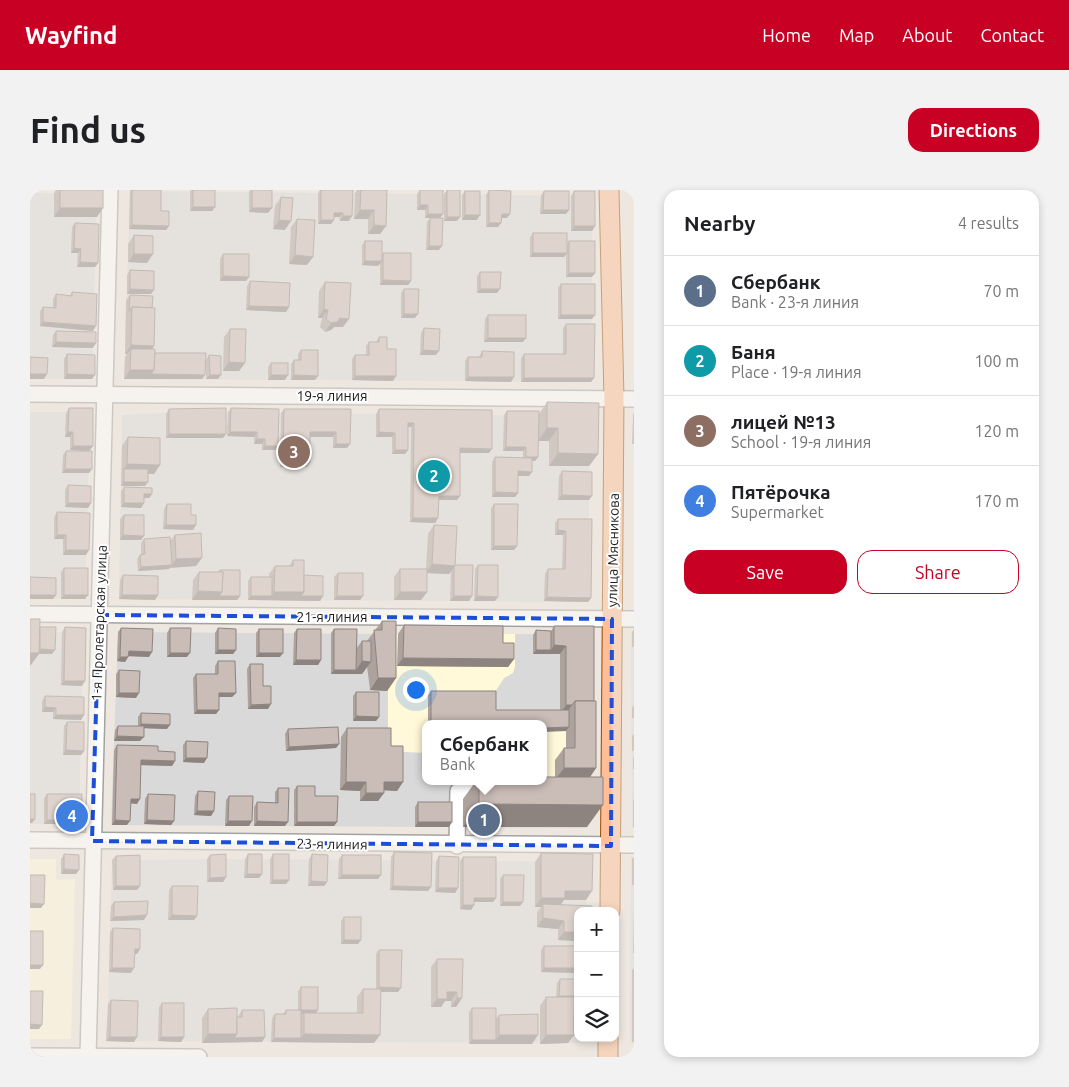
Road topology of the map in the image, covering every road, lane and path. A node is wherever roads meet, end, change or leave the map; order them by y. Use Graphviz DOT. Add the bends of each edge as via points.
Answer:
graph roads {
  1 [pos="110,190"];
  2 [pos="609,190"];
  3 [pos="30,394"];
  4 [pos="106,394"];
  5 [pos="614,398"];
  6 [pos="634,399"];
  7 [pos="30,614"];
  8 [pos="99,615"];
  9 [pos="612,619"];
  10 [pos="634,619"];
  11 [pos="506,791"];
  12 [pos="592,791"];
  13 [pos="611,791"];
  14 [pos="30,840"];
  15 [pos="92,841"];
  16 [pos="634,845"];
  17 [pos="457,846"];
  18 [pos="611,846"];
  19 [pos="610,907"];
  20 [pos="608,1042"];
  21 [pos="30,1056"];
  22 [pos="88,1056"];
  23 [pos="199,1057"];
  24 [pos="608,1057"];
  1 -- 4 [label="street, 1-я Пролетарская улица"];
  2 -- 5 [label="main road, улица Мясникова"];
  3 -- 4 [label="street, 19-я линия"];
  4 -- 5 [label="street, 19-я линия"];
  4 -- 8 [label="street, 1-я Пролетарская улица"];
  5 -- 6 [label="street, 19-я линия"];
  5 -- 9 [label="main road, улица Мясникова"];
  7 -- 8 [label="street, 21-я линия"];
  8 -- 9 [label="street, 21-я линия"];
  8 -- 15 [label="street, 1-я Пролетарская улица"];
  9 -- 10 [label="street, 21-я линия"];
  9 -- 13 [label="main road, улица Мясникова"];
  11 -- 17 [label="street" via="458,791"];
  12 -- 13 [label="street"];
  13 -- 18 [label="main road, улица Мясникова"];
  14 -- 15 [label="street, 23-я линия"];
  15 -- 17 [label="street, 23-я линия"];
  15 -- 22 [label="street, 1-я Пролетарская улица"];
  16 -- 18 [label="street, 23-я линия"];
  17 -- 18 [label="street, 23-я линия"];
  18 -- 19 [label="main road, улица Мясникова"];
  20 -- 24 [label="main road"];
  21 -- 22 [label="street"];
  22 -- 23 [label="street"];
}
